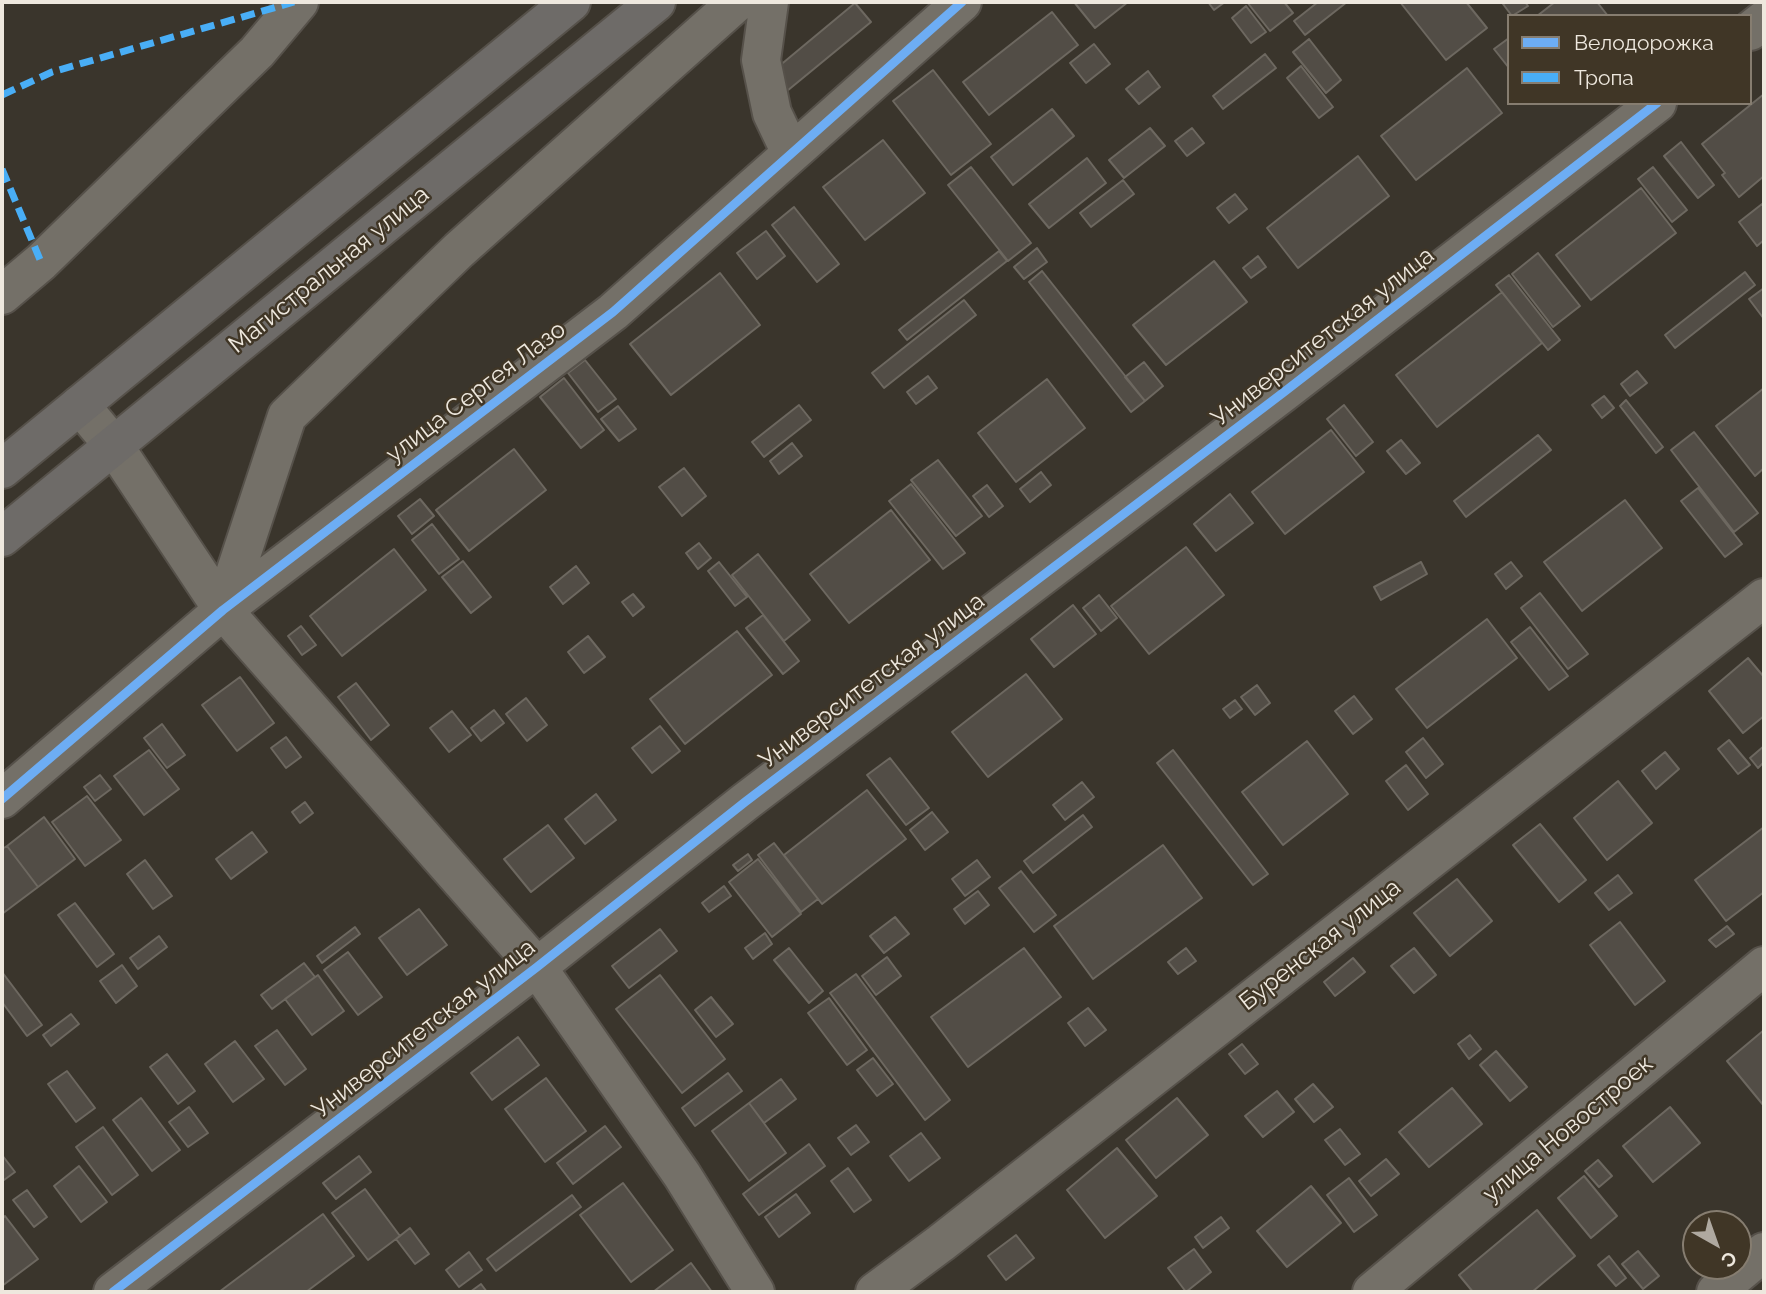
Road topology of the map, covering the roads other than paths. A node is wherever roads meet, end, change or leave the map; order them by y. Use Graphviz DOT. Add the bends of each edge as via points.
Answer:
graph roads {
  1 [pos="299,2"];
  2 [pos="571,2"];
  3 [pos="656,2"];
  4 [pos="737,2"];
  5 [pos="769,2"];
  6 [pos="962,2"];
  7 [pos="1654,105"];
  8 [pos="791,153"];
  9 [pos="2,295"];
  10 [pos="80,405"];
  11 [pos="114,446"];
  12 [pos="2,469"];
  13 [pos="2,537"];
  14 [pos="1764,598"];
  15 [pos="223,610"];
  16 [pos="2,799"];
  17 [pos="1764,966"];
  18 [pos="537,967"];
  19 [pos="1764,1252"];
  20 [pos="113,1292"];
  21 [pos="755,1292"];
  22 [pos="875,1292"];
  23 [pos="1371,1292"];
  24 [pos="1716,1292"];
  1 -- 9 [label="street" via="257,52"];
  2 -- 10 [label="main road"];
  3 -- 11 [label="main road, Магистральная улица"];
  4 -- 15 [label="street" via="459,250 287,416"];
  5 -- 8 [label="street" via="761,61 772,113"];
  6 -- 8 [label="street, улица Сергея Лазо"];
  7 -- 18 [label="street, Университетская улица" via="745,802"];
  8 -- 15 [label="street, улица Сергея Лазо" via="613,312"];
  10 -- 11 [label="street"];
  10 -- 12 [label="main road"];
  11 -- 13 [label="main road, Магистральная улица"];
  11 -- 15 [label="street"];
  14 -- 22 [label="street, Буренская улица"];
  15 -- 16 [label="street, улица Сергея Лазо"];
  15 -- 18 [label="street"];
  17 -- 23 [label="street, улица Новостроек"];
  18 -- 20 [label="street, Университетская улица"];
  18 -- 21 [label="street" via="682,1175"];
  19 -- 24 [label="street"];
}
